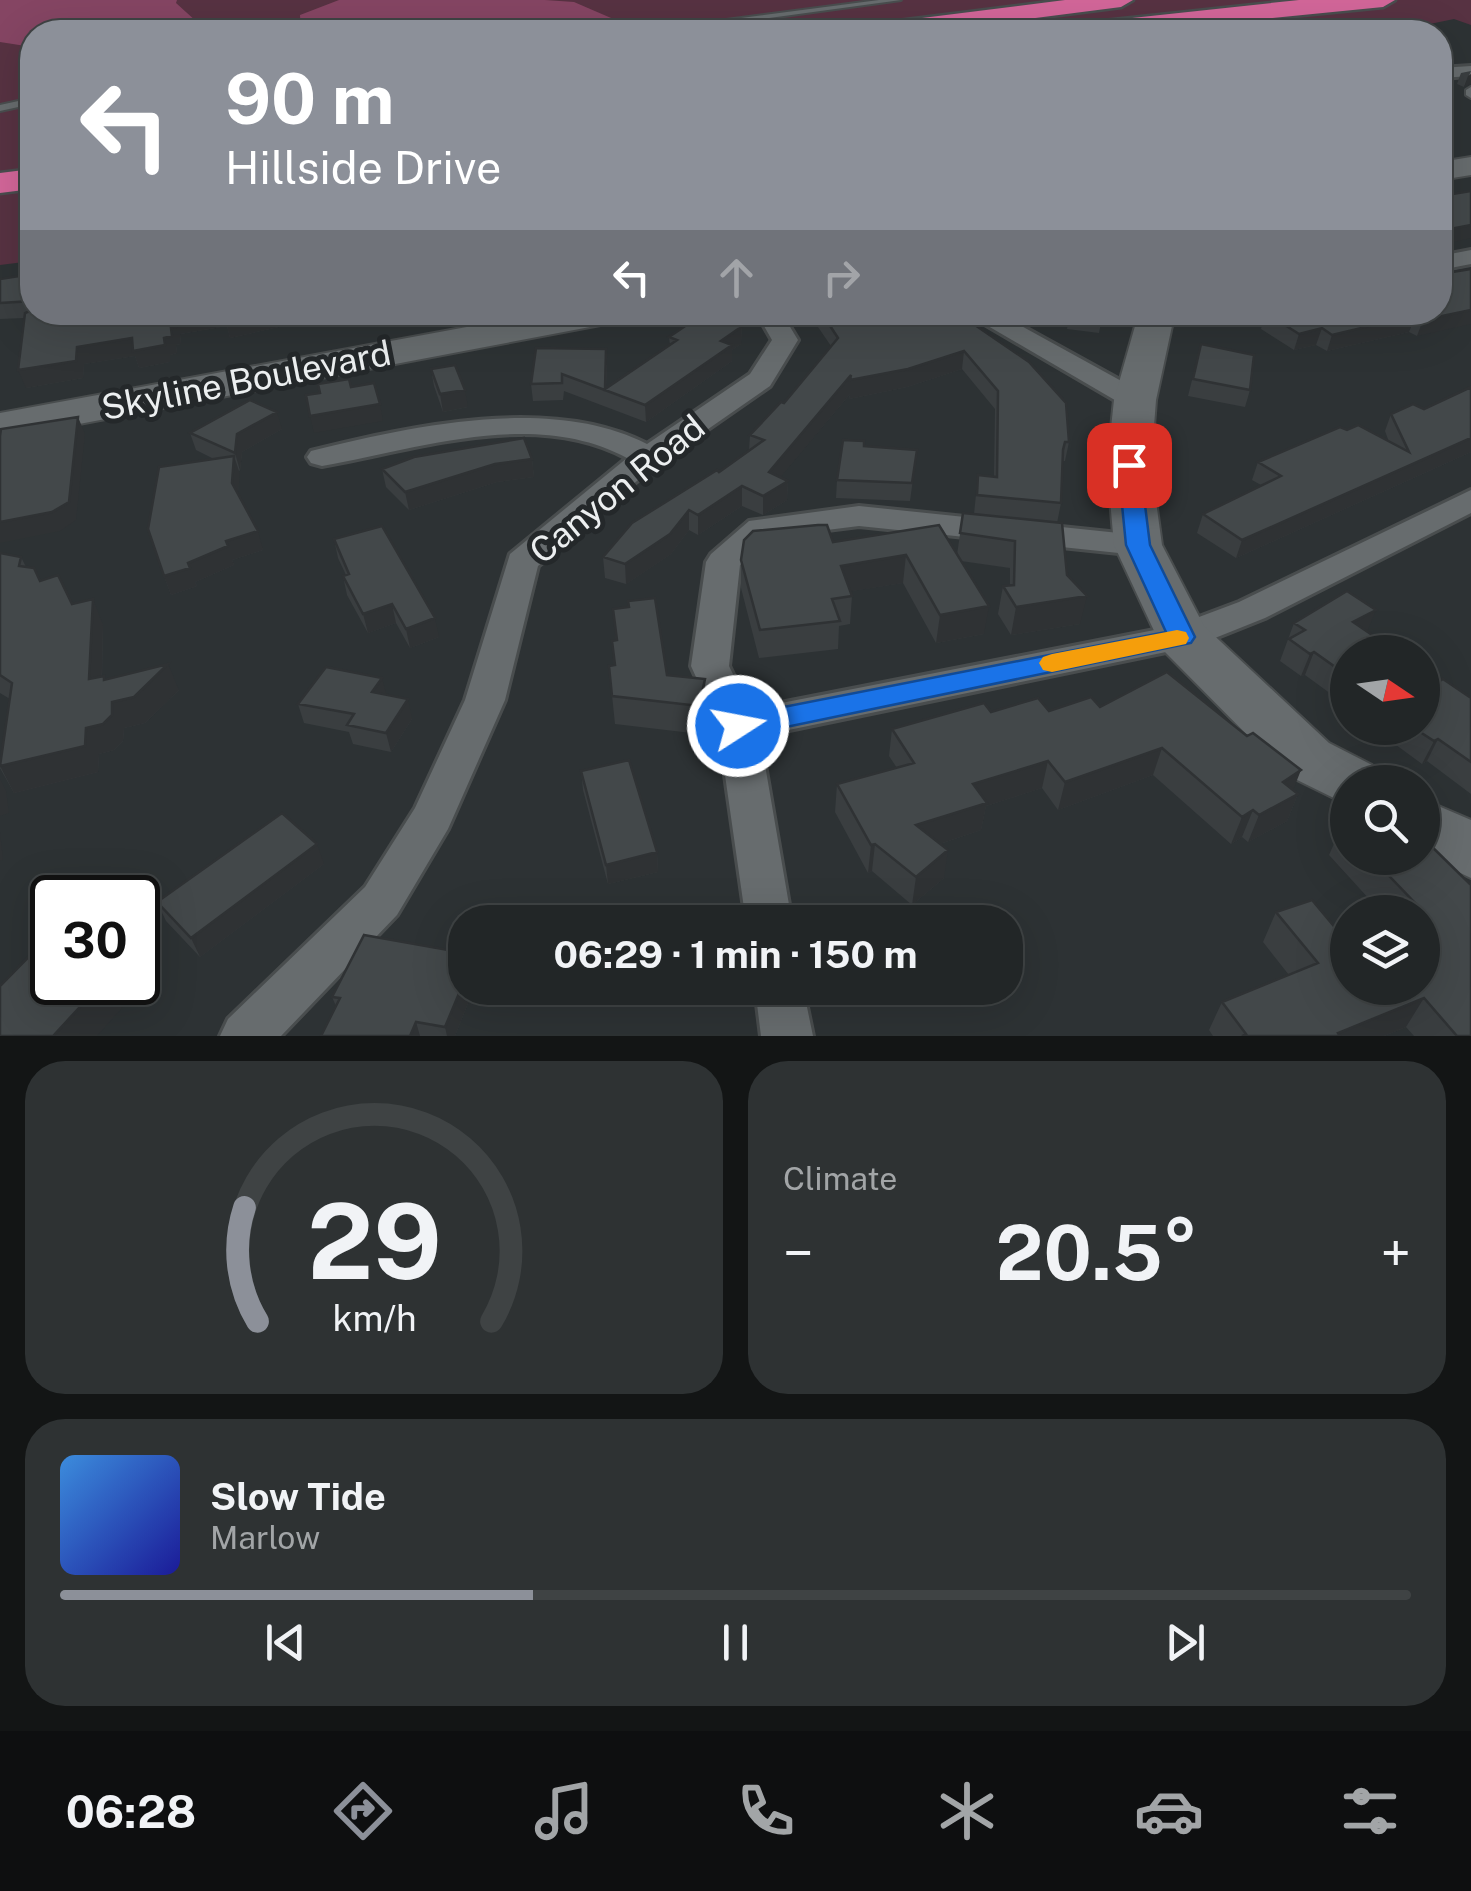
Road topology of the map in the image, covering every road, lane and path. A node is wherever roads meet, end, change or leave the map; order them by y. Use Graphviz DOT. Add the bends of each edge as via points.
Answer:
graph roads {
  1 [pos="896,0"];
  2 [pos="1124,0"];
  3 [pos="1382,0"];
  4 [pos="736,20"];
  5 [pos="968,20"];
  6 [pos="1171,20"];
  7 [pos="541,325"];
  8 [pos="776,325"];
  9 [pos="1000,325"];
  10 [pos="1162,325"];
  11 [pos="1136,400"];
  12 [pos="0,426"];
  13 [pos="322,457"];
  14 [pos="648,457"];
  15 [pos="1471,500"];
  16 [pos="1138,545"];
  17 [pos="1182,637"];
  18 [pos="738,726"];
  19 [pos="1330,771"];
  20 [pos="1440,834"];
  21 [pos="1471,851"];
  22 [pos="766,905"];
  23 [pos="782,1005"];
  24 [pos="246,1036"];
  25 [pos="787,1036"];
  1 -- 4 [label="lane"];
  2 -- 5 [label="highway"];
  3 -- 6 [label="highway"];
  7 -- 12 [label="main road, Skyline Boulevard"];
  8 -- 14 [label="street, Canyon Road" via="785,340 760,380"];
  9 -- 11 [label="street"];
  10 -- 11 [label="main road"];
  11 -- 16 [label="main road" via="1129,465"];
  13 -- 14 [label="street" via="557,426 601,434"];
  14 -- 24 [label="street, Canyon Road" via="522,562 485,700 434,816 381,901"];
  15 -- 17 [label="street" via="1252,610"];
  16 -- 17 [label="main road"];
  16 -- 18 [label="street" via="860,516 761,528 723,562 710,666"];
  17 -- 18 [label="street"];
  17 -- 19 [label="main road" via="1308,759"];
  18 -- 22 [label="street"];
  20 -- 21 [label="main road"];
  23 -- 25 [label="street"];
}
